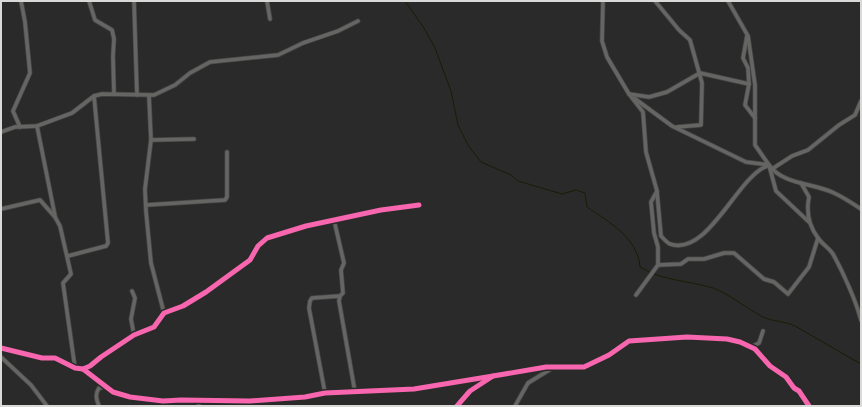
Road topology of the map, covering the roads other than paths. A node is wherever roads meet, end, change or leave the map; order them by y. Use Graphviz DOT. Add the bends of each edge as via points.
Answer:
graph roads {
  1 [pos="21,1"];
  2 [pos="89,1"];
  3 [pos="134,1"];
  4 [pos="267,1"];
  5 [pos="603,1"];
  6 [pos="655,1"];
  7 [pos="728,1"];
  8 [pos="270,19"];
  9 [pos="358,21"];
  10 [pos="747,35"];
  11 [pos="700,73"];
  12 [pos="749,84"];
  13 [pos="114,94"];
  14 [pos="629,94"];
  15 [pos="137,95"];
  16 [pos="94,96"];
  17 [pos="149,96"];
  18 [pos="861,101"];
  19 [pos="755,118"];
  20 [pos="36,126"];
  21 [pos="20,127"];
  22 [pos="676,127"];
  23 [pos="1,132"];
  24 [pos="194,139"];
  25 [pos="151,140"];
  26 [pos="227,152"];
  27 [pos="769,165"];
  28 [pos="772,169"];
  29 [pos="801,183"];
  30 [pos="657,191"];
  31 [pos="146,204"];
  32 [pos="419,205"];
  33 [pos="1,208"];
  34 [pos="861,209"];
  35 [pos="56,217"];
  36 [pos="334,220"];
  37 [pos="809,222"];
  38 [pos="818,238"];
  39 [pos="68,256"];
  40 [pos="658,265"];
  41 [pos="132,291"];
  42 [pos="636,295"];
  43 [pos="340,296"];
  44 [pos="164,313"];
  45 [pos="861,320"];
  46 [pos="763,331"];
  47 [pos="134,335"];
  48 [pos="751,347"];
  49 [pos="1,348"];
  50 [pos="1,357"];
  51 [pos="554,367"];
  52 [pos="75,368"];
  53 [pos="83,369"];
  54 [pos="493,376"];
  55 [pos="105,387"];
  56 [pos="354,392"];
  57 [pos="325,393"];
  58 [pos="198,400"];
  59 [pos="47,406"];
  60 [pos="99,406"];
  61 [pos="199,406"];
  62 [pos="457,406"];
  63 [pos="515,406"];
  64 [pos="809,406"];
  1 -- 21 [label="street" via="30,73 13,111"];
  2 -- 13 [label="street" via="95,20 112,30"];
  3 -- 15 [label="street"];
  4 -- 8 [label="street"];
  5 -- 14 [label="street" via="602,41 607,57"];
  6 -- 11 [label="street" via="690,40"];
  7 -- 10 [label="street"];
  9 -- 17 [label="street" via="278,55 210,62 175,85"];
  10 -- 12 [label="street" via="743,58 748,68"];
  10 -- 19 [label="street" via="755,85"];
  11 -- 12 [label="street"];
  11 -- 14 [label="street" via="667,92 649,97"];
  11 -- 22 [label="street" via="701,125"];
  12 -- 19 [label="street" via="745,105"];
  13 -- 15 [label="street"];
  13 -- 16 [label="street"];
  14 -- 22 [label="street"];
  14 -- 30 [label="street" via="643,112 646,152"];
  15 -- 17 [label="street"];
  16 -- 20 [label="street" via="72,113"];
  16 -- 39 [label="street" via="108,244"];
  17 -- 25 [label="street"];
  18 -- 28 [label="street" via="855,115 839,124 808,150 792,156"];
  19 -- 27 [label="street" via="755,145"];
  20 -- 21 [label="street"];
  20 -- 35 [label="street"];
  21 -- 23 [label="street"];
  22 -- 27 [label="street" via="746,162"];
  24 -- 25 [label="street"];
  25 -- 31 [label="street"];
  26 -- 31 [label="street" via="225,200"];
  27 -- 28 [label="street"];
  27 -- 30 [label="street" via="752,175 737,196 700,237 684,245 670,244 661,236"];
  27 -- 37 [label="street" via="776,191"];
  28 -- 29 [label="street" via="792,181"];
  29 -- 34 [label="street" via="835,193"];
  29 -- 37 [label="street" via="809,197"];
  30 -- 40 [label="street" via="651,202"];
  31 -- 44 [label="street" via="151,263"];
  32 -- 36 [label="street"];
  33 -- 35 [label="street" via="40,200"];
  35 -- 39 [label="street"];
  36 -- 43 [label="street" via="344,263 341,270 343,293"];
  36 -- 44 [label="street" via="267,238 258,246 250,260 183,306"];
  37 -- 38 [label="street"];
  38 -- 40 [label="street" via="808,267 788,294 774,282 764,279 734,254 724,253 704,259 688,259 681,264"];
  38 -- 45 [label="street" via="832,253"];
  39 -- 52 [label="street" via="71,274 63,283"];
  40 -- 42 [label="street"];
  41 -- 47 [label="street" via="135,298 131,319"];
  43 -- 56 [label="street"];
  43 -- 57 [label="street" via="312,298 310,301 309,308"];
  44 -- 47 [label="street" via="154,326"];
  46 -- 48 [label="street" via="758,343"];
  47 -- 53 [label="street"];
  48 -- 51 [label="street" via="718,337 629,341 609,355 584,367"];
  48 -- 64 [label="street" via="770,366 786,377"];
  49 -- 52 [label="street" via="42,358 54,358"];
  50 -- 59 [label="street" via="31,385"];
  51 -- 54 [label="street"];
  51 -- 63 [label="street" via="528,383"];
  52 -- 53 [label="street"];
  53 -- 55 [label="street"];
  54 -- 56 [label="street" via="414,389"];
  54 -- 62 [label="street" via="470,390"];
  55 -- 58 [label="street" via="122,395 147,400"];
  55 -- 60 [label="street" via="97,391"];
  56 -- 57 [label="street"];
  57 -- 58 [label="street" via="250,401"];
  58 -- 61 [label="street"];
}
